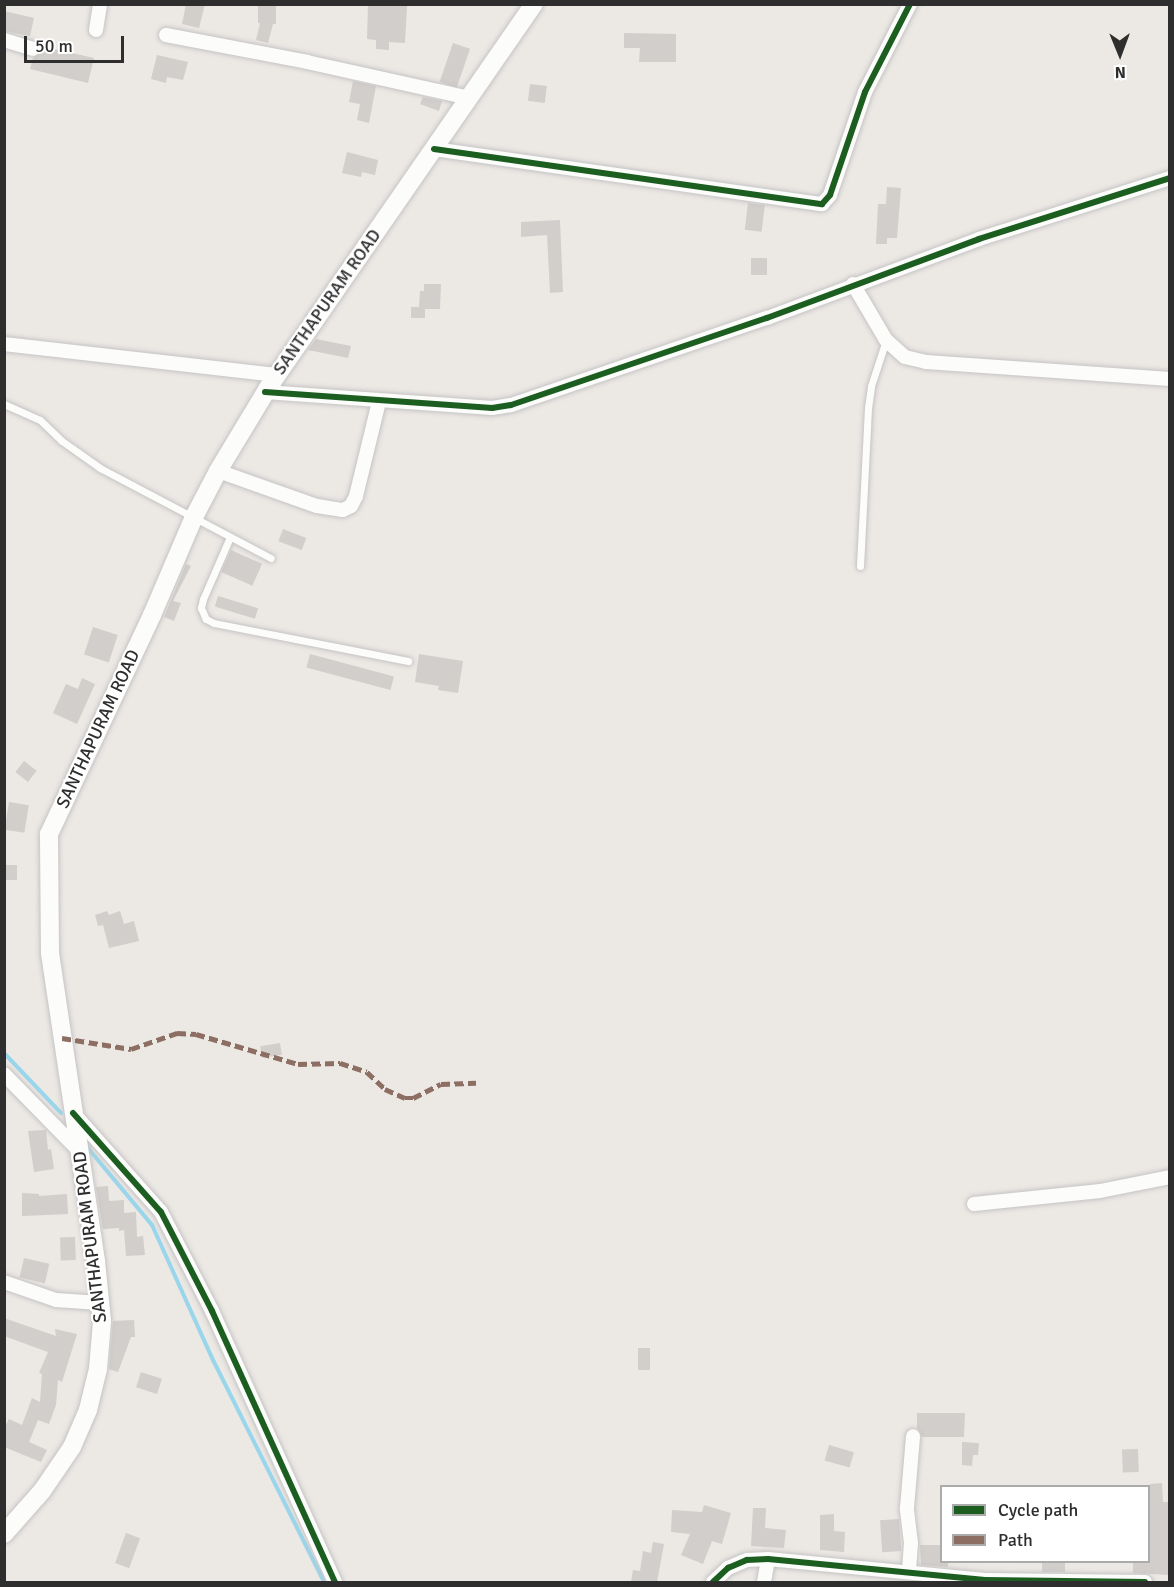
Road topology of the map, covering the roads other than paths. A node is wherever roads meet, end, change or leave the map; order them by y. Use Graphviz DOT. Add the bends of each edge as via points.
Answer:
graph roads {
  1 [pos="100,4"];
  2 [pos="534,4"];
  3 [pos="910,4"];
  4 [pos="96,30"];
  5 [pos="166,35"];
  6 [pos="4,40"];
  7 [pos="33,49"];
  8 [pos="470,98"];
  9 [pos="434,149"];
  10 [pos="1170,178"];
  11 [pos="853,284"];
  12 [pos="886,340"];
  13 [pos="4,344"];
  14 [pos="1170,379"];
  15 [pos="270,384"];
  16 [pos="379,402"];
  17 [pos="4,404"];
  18 [pos="218,471"];
  19 [pos="194,517"];
  20 [pos="230,537"];
  21 [pos="271,558"];
  22 [pos="860,566"];
  23 [pos="408,661"];
  24 [pos="4,1074"];
  25 [pos="73,1113"];
  26 [pos="81,1153"];
  27 [pos="1170,1177"];
  28 [pos="974,1204"];
  29 [pos="4,1282"];
  30 [pos="100,1303"];
  31 [pos="913,1436"];
  32 [pos="4,1534"];
  33 [pos="768,1559"];
  34 [pos="884,1568"];
  35 [pos="909,1571"];
  36 [pos="335,1582"];
  37 [pos="713,1582"];
  38 [pos="764,1582"];
  39 [pos="883,1582"];
  40 [pos="1137,1582"];
  1 -- 4 [label="street"];
  2 -- 8 [label="main road, SANTHAPURAM ROAD"];
  3 -- 9 [label="street" via="865,92 830,195 822,204"];
  5 -- 8 [label="street"];
  6 -- 7 [label="street"];
  8 -- 9 [label="main road, SANTHAPURAM ROAD"];
  9 -- 15 [label="main road, SANTHAPURAM ROAD"];
  10 -- 11 [label="street"];
  11 -- 12 [label="street"];
  11 -- 16 [label="street" via="767,318 511,405 492,408"];
  12 -- 14 [label="street" via="905,357 926,362"];
  12 -- 22 [label="lane" via="868,408"];
  13 -- 15 [label="street"];
  15 -- 16 [label="street"];
  15 -- 18 [label="main road, SANTHAPURAM ROAD"];
  16 -- 18 [label="street" via="356,496 351,506 343,510 317,506"];
  17 -- 19 [label="lane" via="40,420 100,468"];
  18 -- 19 [label="main road, SANTHAPURAM ROAD"];
  19 -- 20 [label="lane"];
  19 -- 25 [label="main road, SANTHAPURAM ROAD" via="49,834 50,952"];
  20 -- 21 [label="lane"];
  20 -- 23 [label="lane" via="203,599 201,608 206,619"];
  24 -- 26 [label="street"];
  25 -- 26 [label="main road, SANTHAPURAM ROAD"];
  25 -- 36 [label="street" via="161,1212 213,1311"];
  26 -- 30 [label="main road, SANTHAPURAM ROAD"];
  27 -- 28 [label="street" via="1100,1191"];
  29 -- 30 [label="street" via="56,1300"];
  30 -- 32 [label="main road, SANTHAPURAM ROAD" via="98,1369 88,1410 72,1447 48,1483"];
  31 -- 35 [label="street" via="907,1508"];
  33 -- 34 [label="street"];
  33 -- 37 [label="street" via="747,1560 728,1568"];
  33 -- 38 [label="street"];
  34 -- 35 [label="street"];
  34 -- 39 [label="street"];
  35 -- 40 [label="street" via="985,1580"];
}
